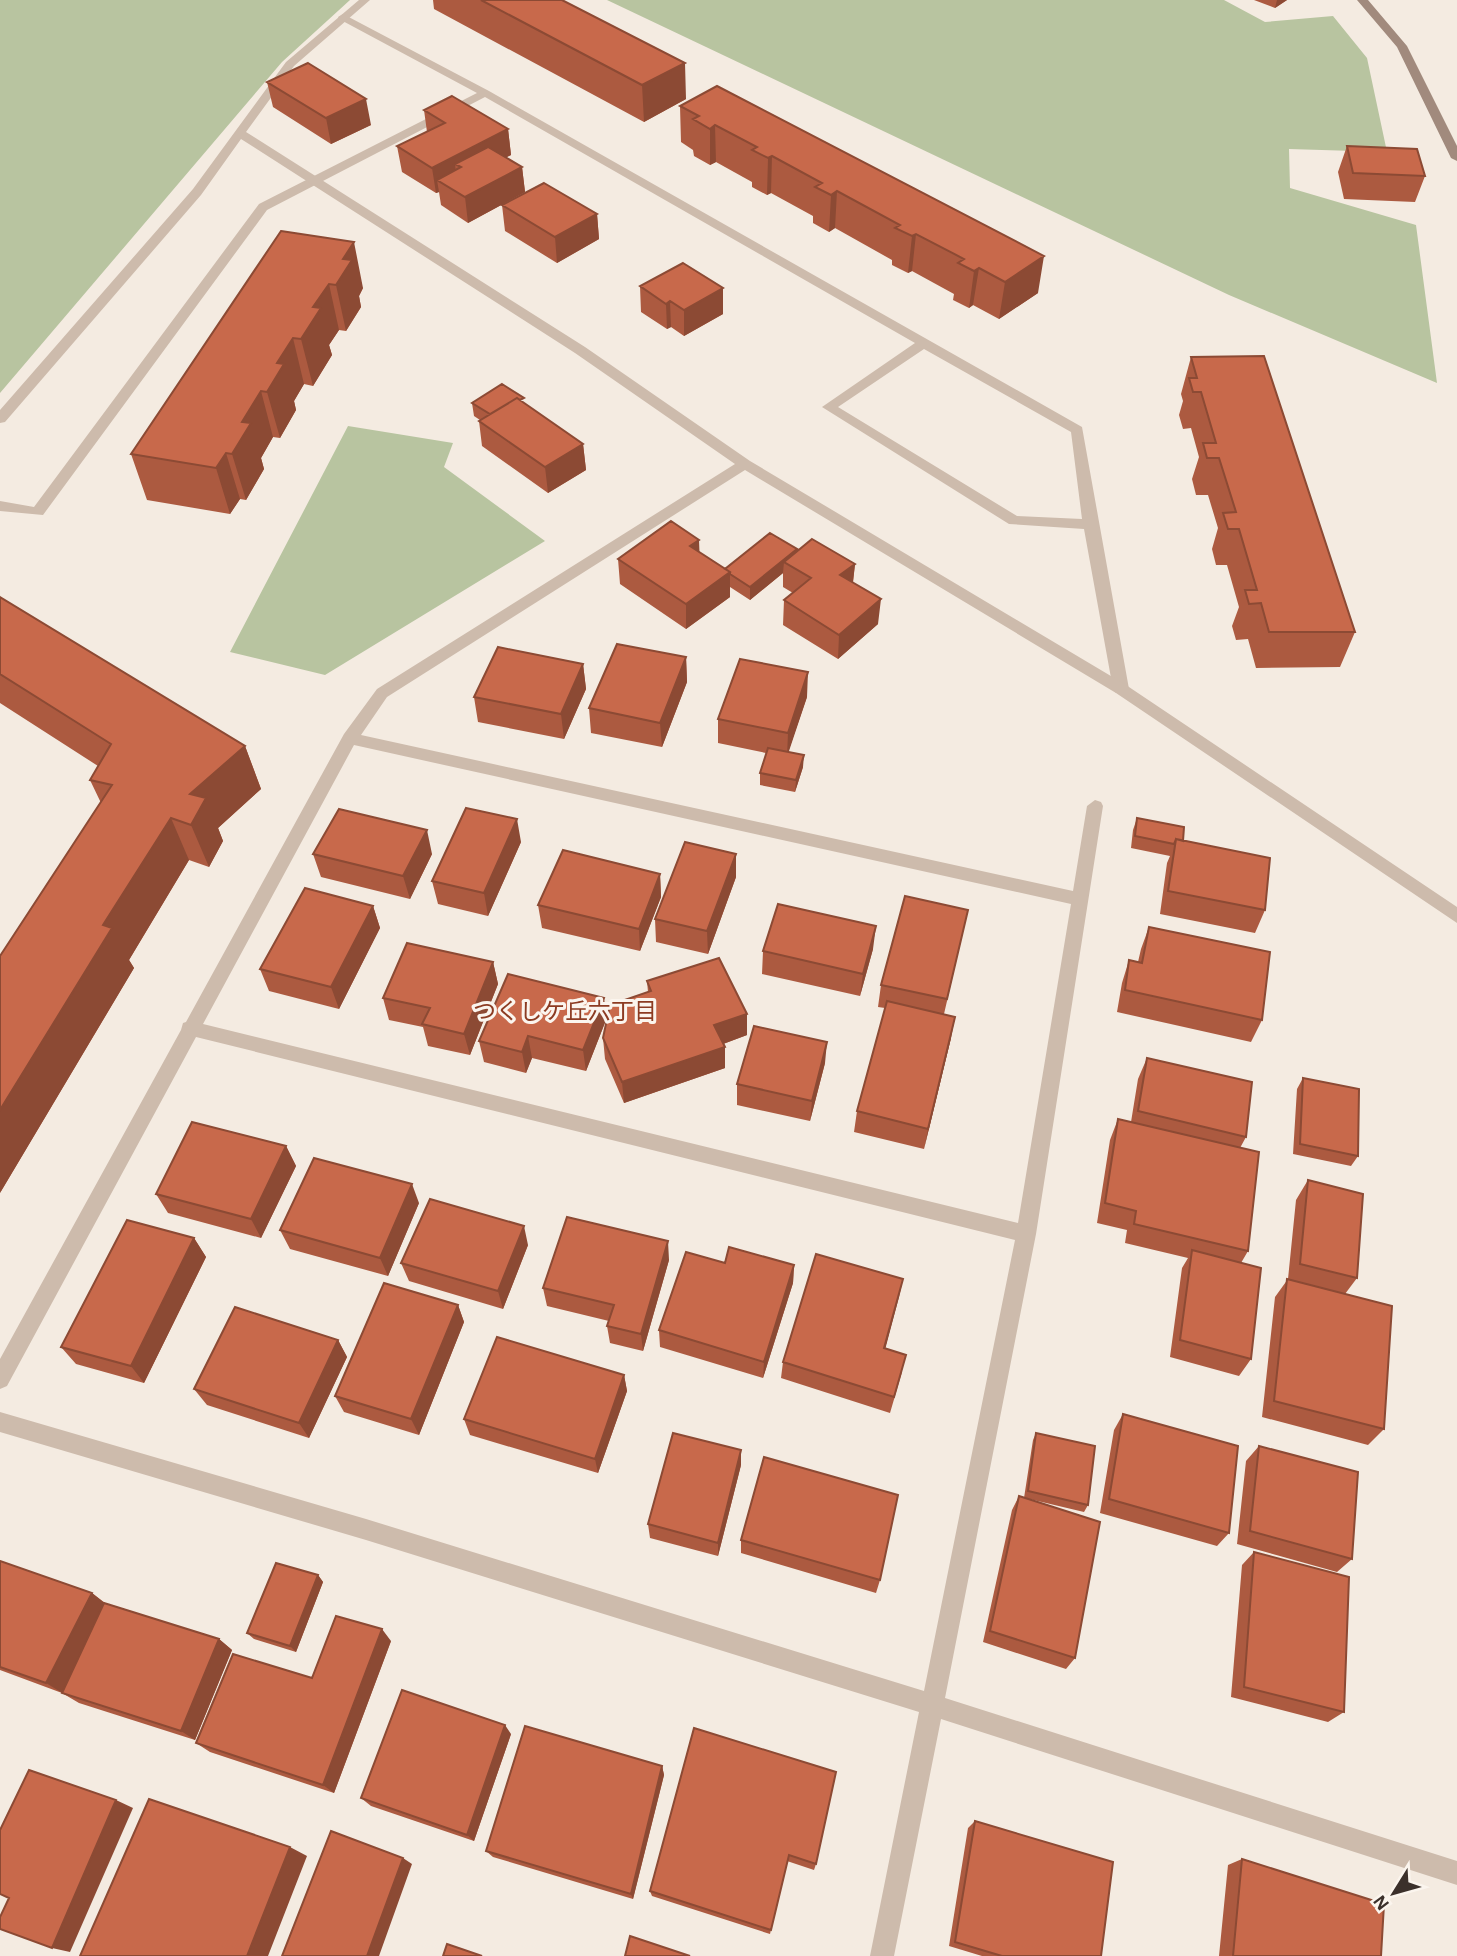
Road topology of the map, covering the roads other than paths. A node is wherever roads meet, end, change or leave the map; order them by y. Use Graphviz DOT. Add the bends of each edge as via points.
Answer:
graph roads {
  1 [pos="365,0"];
  2 [pos="1362,0"];
  3 [pos="343,17"];
  4 [pos="485,93"];
  5 [pos="238,132"];
  6 [pos="1457,158"];
  7 [pos="313,180"];
  8 [pos="924,343"];
  9 [pos="0,419"];
  10 [pos="745,464"];
  11 [pos="0,506"];
  12 [pos="1090,524"];
  13 [pos="1121,689"];
  14 [pos="350,738"];
  15 [pos="1095,806"];
  16 [pos="1077,899"];
  17 [pos="1457,916"];
  18 [pos="189,1028"];
  19 [pos="1026,1234"];
  20 [pos="0,1379"];
  21 [pos="0,1422"];
  22 [pos="933,1705"];
  23 [pos="1457,1873"];
  24 [pos="882,1956"];
  1 -- 3 [label="street"];
  2 -- 6 [label="street" via="1402,46"];
  3 -- 4 [label="street"];
  3 -- 5 [label="street" via="290,64"];
  4 -- 7 [label="street"];
  4 -- 8 [label="street"];
  5 -- 7 [label="street"];
  5 -- 9 [label="street" via="197,192"];
  7 -- 10 [label="street" via="580,350"];
  7 -- 11 [label="street" via="263,207 38,512"];
  8 -- 12 [label="street" via="1077,430"];
  8 -- 12 [label="street" via="829,407 1014,522"];
  10 -- 13 [label="street"];
  10 -- 14 [label="street" via="382,693"];
  12 -- 13 [label="street"];
  13 -- 17 [label="street"];
  14 -- 16 [label="street"];
  14 -- 18 [label="street"];
  15 -- 16 [label="street"];
  16 -- 19 [label="street"];
  18 -- 19 [label="street"];
  18 -- 20 [label="street"];
  19 -- 22 [label="street"];
  21 -- 22 [label="street" via="240,1490"];
  22 -- 23 [label="street"];
  22 -- 24 [label="street"];
}
